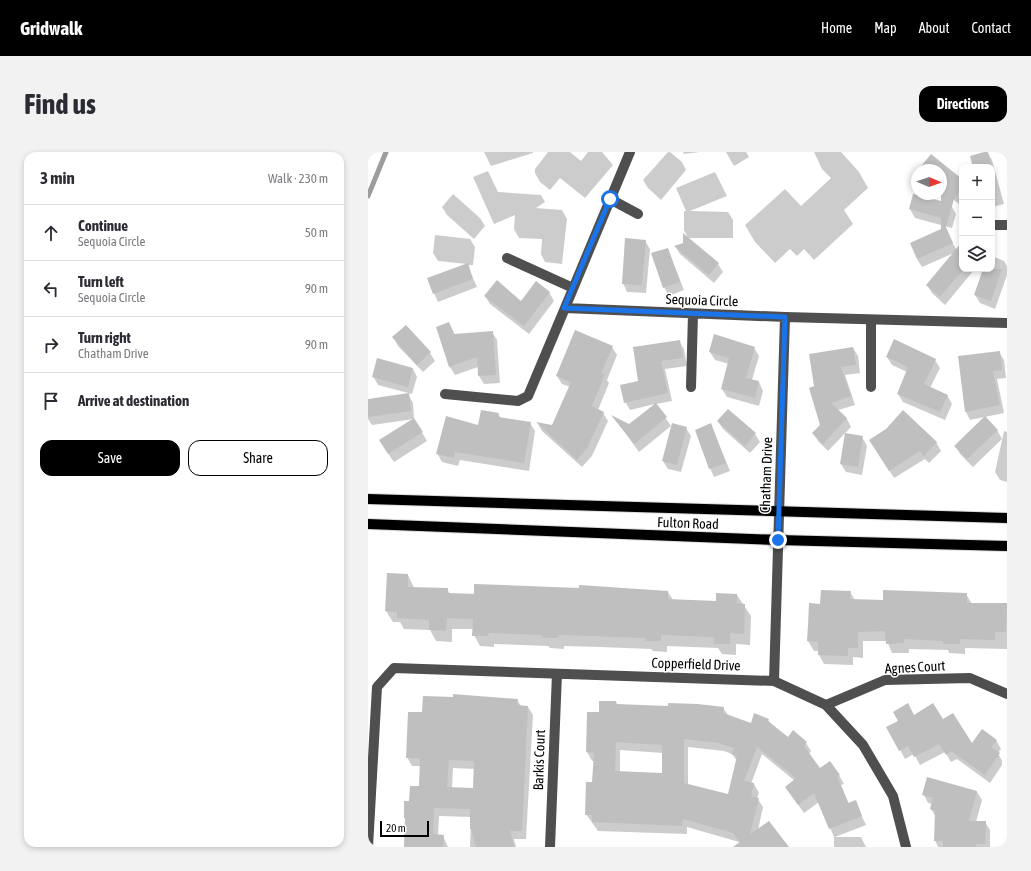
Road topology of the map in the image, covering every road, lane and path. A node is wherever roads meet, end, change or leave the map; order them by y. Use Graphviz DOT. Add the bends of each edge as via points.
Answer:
graph roads {
  1 [pos="630,152"];
  2 [pos="610,199"];
  3 [pos="638,214"];
  4 [pos="995,225"];
  5 [pos="1007,225"];
  6 [pos="507,258"];
  7 [pos="573,288"];
  8 [pos="564,308"];
  9 [pos="693,314"];
  10 [pos="785,317"];
  11 [pos="871,320"];
  12 [pos="1007,323"];
  13 [pos="691,387"];
  14 [pos="871,387"];
  15 [pos="445,394"];
  16 [pos="368,498"];
  17 [pos="779,512"];
  18 [pos="1007,518"];
  19 [pos="368,524"];
  20 [pos="778,540"];
  21 [pos="1007,546"];
  22 [pos="557,674"];
  23 [pos="774,681"];
  24 [pos="1007,694"];
  25 [pos="826,705"];
  26 [pos="368,847"];
  27 [pos="550,847"];
  28 [pos="906,847"];
  1 -- 2 [label="street"];
  2 -- 3 [label="street"];
  2 -- 7 [label="street"];
  4 -- 5 [label="street"];
  6 -- 7 [label="street"];
  7 -- 8 [label="street"];
  8 -- 9 [label="street, Sequoia Circle"];
  8 -- 15 [label="street" via="528,396 518,401"];
  9 -- 10 [label="street, Sequoia Circle"];
  9 -- 13 [label="street"];
  10 -- 11 [label="street, Sequoia Circle"];
  10 -- 17 [label="street, Chatham Drive"];
  11 -- 12 [label="street, Sequoia Circle"];
  11 -- 14 [label="street"];
  16 -- 17 [label="main road, Fulton Road"];
  17 -- 18 [label="main road, Fulton Road"];
  17 -- 20 [label="street, Chatham Drive"];
  19 -- 20 [label="main road, Fulton Road"];
  20 -- 21 [label="main road, Fulton Road"];
  20 -- 23 [label="street, Chatham Drive"];
  22 -- 23 [label="street, Copperfield Drive"];
  22 -- 26 [label="street, Copperfield Drive" via="394,668 377,687"];
  22 -- 27 [label="street, Barkis Court"];
  23 -- 25 [label="street, Copperfield Drive"];
  24 -- 25 [label="street, Agnes Court" via="970,678 885,680"];
  25 -- 28 [label="street, Copperfield Drive" via="863,745 893,796"];
}
